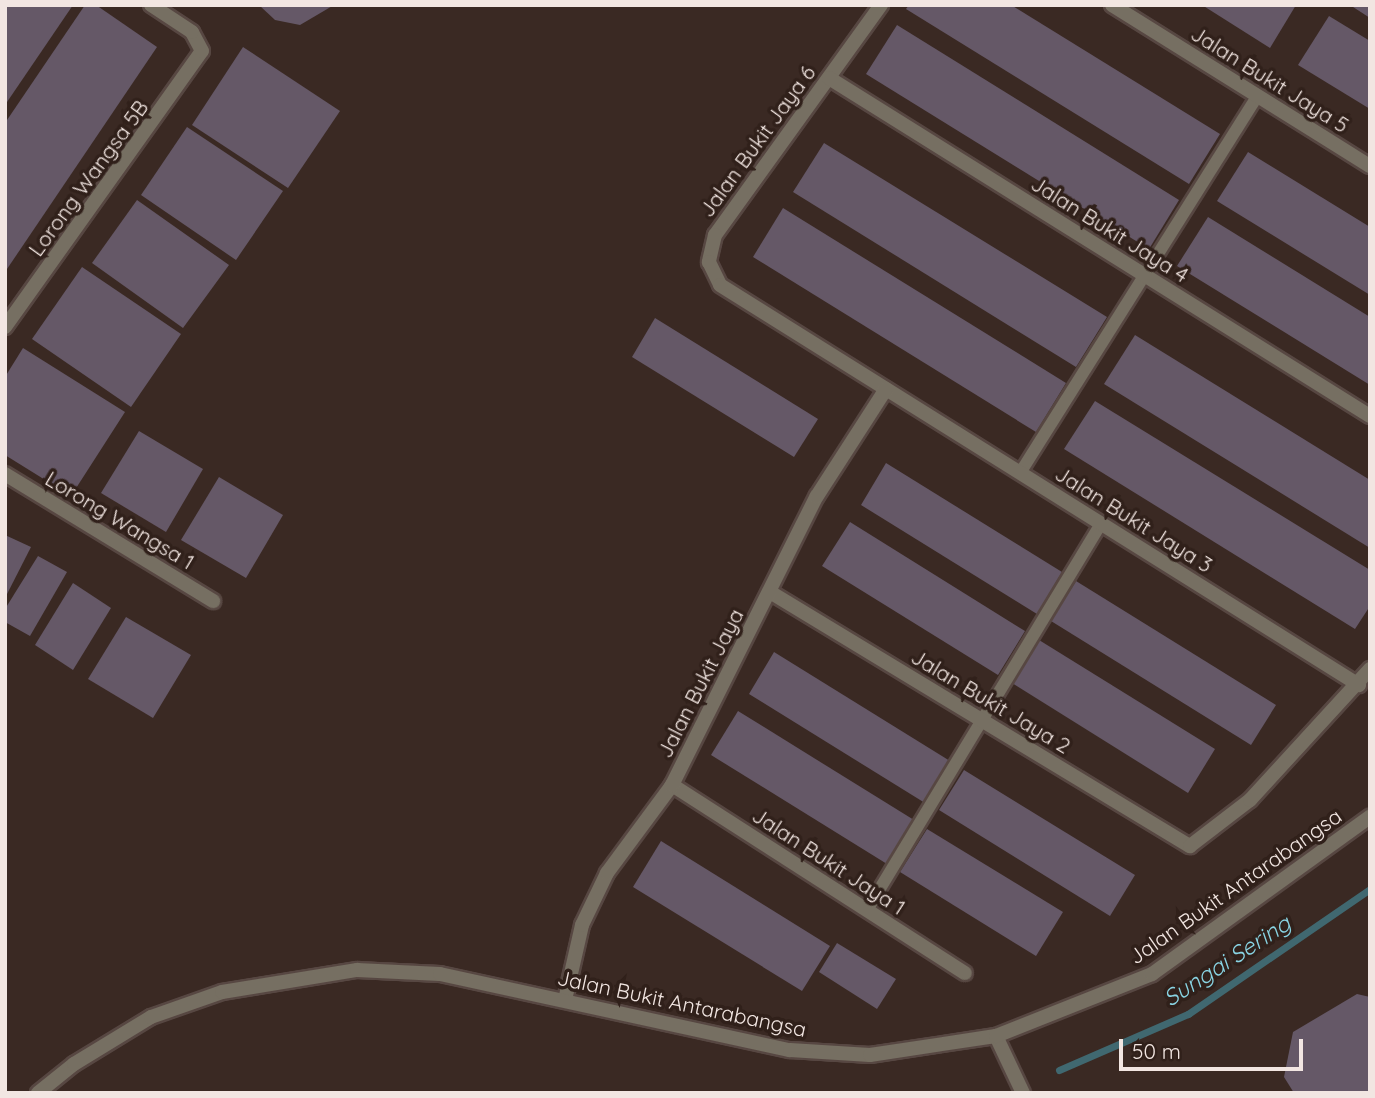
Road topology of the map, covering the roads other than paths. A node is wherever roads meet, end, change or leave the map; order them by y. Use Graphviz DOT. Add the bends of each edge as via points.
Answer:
graph roads {
  1 [pos="151,5"];
  2 [pos="881,5"];
  3 [pos="1112,5"];
  4 [pos="829,78"];
  5 [pos="1257,96"];
  6 [pos="1370,166"];
  7 [pos="1144,275"];
  8 [pos="5,327"];
  9 [pos="886,389"];
  10 [pos="1370,416"];
  11 [pos="1020,473"];
  12 [pos="5,474"];
  13 [pos="1101,524"];
  14 [pos="770,592"];
  15 [pos="213,601"];
  16 [pos="1370,669"];
  17 [pos="1359,685"];
  18 [pos="982,720"];
  19 [pos="671,785"];
  20 [pos="1370,817"];
  21 [pos="867,910"];
  22 [pos="965,973"];
  23 [pos="565,1000"];
  24 [pos="996,1036"];
  25 [pos="38,1093"];
  26 [pos="1023,1093"];
  1 -- 8 [label="street, Lorong Wangsa 5B" via="192,32 202,51"];
  2 -- 4 [label="street, Jalan Bukit Jaya 6"];
  3 -- 5 [label="street, Jalan Bukit Jaya 5"];
  4 -- 7 [label="street, Jalan Bukit Jaya 4"];
  4 -- 9 [label="street, Jalan Bukit Jaya 6" via="715,235 709,262 720,285"];
  5 -- 6 [label="street, Jalan Bukit Jaya 5"];
  5 -- 7 [label="lane"];
  7 -- 10 [label="street, Jalan Bukit Jaya 4"];
  7 -- 11 [label="lane"];
  9 -- 11 [label="street, Jalan Bukit Jaya 3"];
  9 -- 14 [label="street, Jalan Bukit Jaya" via="817,496"];
  11 -- 13 [label="street, Jalan Bukit Jaya 3"];
  12 -- 15 [label="street, Lorong Wangsa 1"];
  13 -- 17 [label="street, Jalan Bukit Jaya 3"];
  13 -- 18 [label="lane"];
  14 -- 18 [label="street, Jalan Bukit Jaya 2"];
  14 -- 19 [label="street, Jalan Bukit Jaya"];
  16 -- 17 [label="street"];
  17 -- 18 [label="street, Jalan Bukit Jaya 2" via="1250,800 1190,846"];
  18 -- 21 [label="lane"];
  19 -- 21 [label="street, Jalan Bukit Jaya 1"];
  19 -- 23 [label="street, Jalan Bukit Jaya" via="607,873 582,925"];
  20 -- 24 [label="street, Jalan Bukit Antarabangsa" via="1152,974"];
  21 -- 22 [label="street, Jalan Bukit Jaya 1"];
  23 -- 24 [label="street, Jalan Bukit Antarabangsa" via="790,1051 870,1055"];
  23 -- 25 [label="street, Jalan Bukit Antarabangsa" via="440,974 358,970 276,979 151,1017 74,1063"];
  24 -- 26 [label="street"];
}
